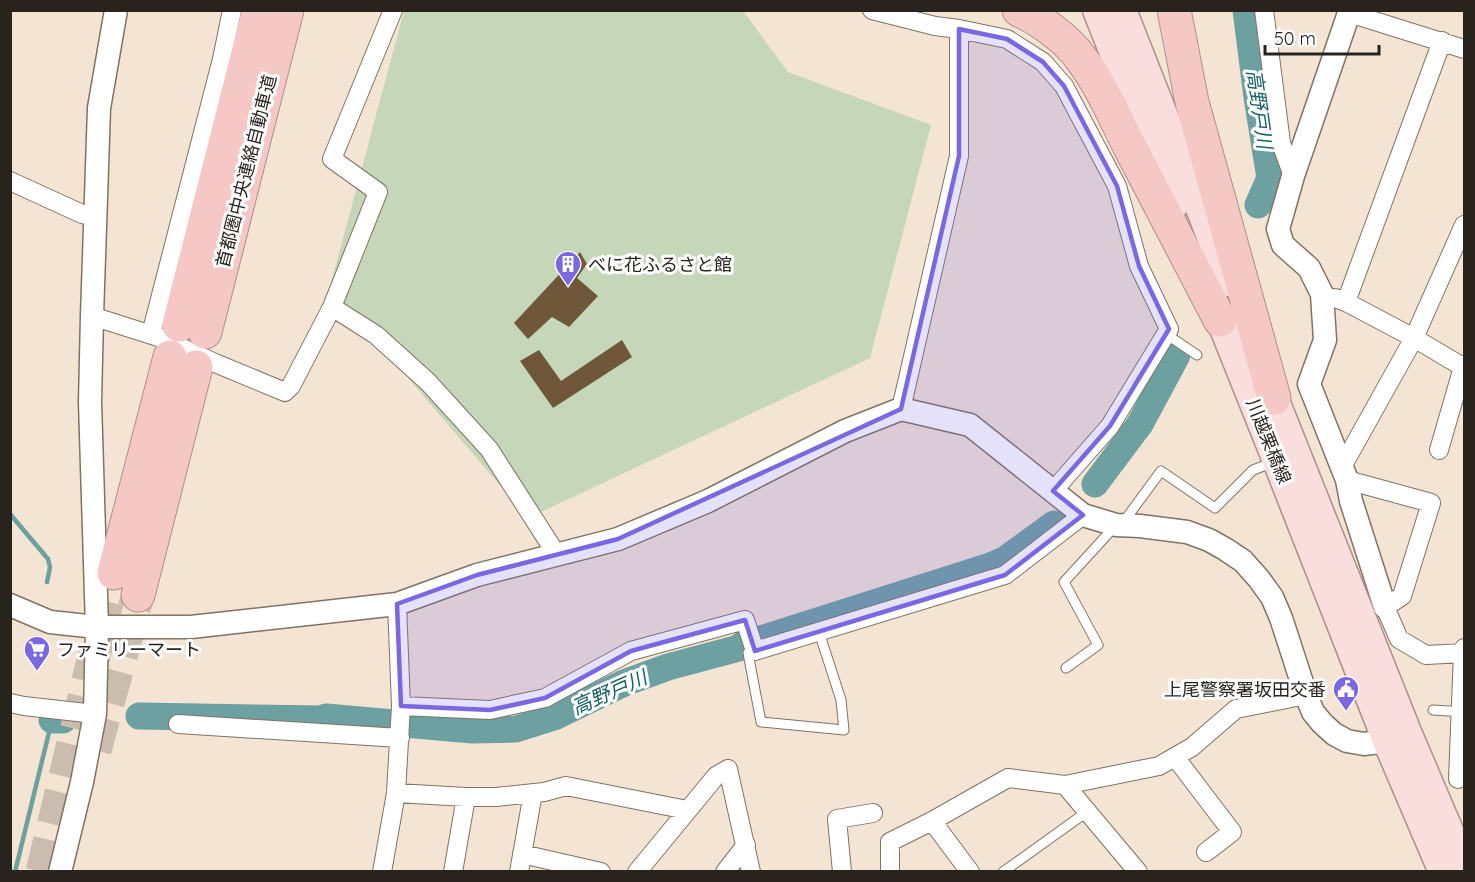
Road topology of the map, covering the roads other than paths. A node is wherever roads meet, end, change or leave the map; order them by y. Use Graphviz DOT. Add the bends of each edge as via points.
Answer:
graph roads {
  1 [pos="116,10"];
  2 [pos="292,10"];
  3 [pos="393,10"];
  4 [pos="872,10"];
  5 [pos="1019,10"];
  6 [pos="1097,10"];
  7 [pos="1122,10"];
  8 [pos="1174,10"];
  9 [pos="1264,10"];
  10 [pos="259,11"];
  11 [pos="1349,12"];
  12 [pos="959,29"];
  13 [pos="1442,41"];
  14 [pos="1464,49"];
  15 [pos="272,71"];
  16 [pos="1293,176"];
  17 [pos="10,181"];
  18 [pos="96,216"];
  19 [pos="1464,225"];
  20 [pos="1322,294"];
  21 [pos="1346,302"];
  22 [pos="332,307"];
  23 [pos="92,316"];
  24 [pos="1220,320"];
  25 [pos="1166,334"];
  26 [pos="1414,338"];
  27 [pos="180,343"];
  28 [pos="1197,355"];
  29 [pos="1464,366"];
  30 [pos="1274,398"];
  31 [pos="901,409"];
  32 [pos="1439,450"];
  33 [pos="1277,461"];
  34 [pos="1344,474"];
  35 [pos="1053,491"];
  36 [pos="1083,515"];
  37 [pos="1118,526"];
  38 [pos="557,555"];
  39 [pos="126,584"];
  40 [pos="397,604"];
  41 [pos="10,605"];
  42 [pos="1385,607"];
  43 [pos="97,627"];
  44 [pos="819,632"];
  45 [pos="755,651"];
  46 [pos="1464,652"];
  47 [pos="1066,668"];
  48 [pos="1306,695"];
  49 [pos="10,703"];
  50 [pos="401,706"];
  51 [pos="1434,710"];
  52 [pos="1462,712"];
  53 [pos="95,714"];
  54 [pos="178,724"];
  55 [pos="1397,736"];
  56 [pos="400,738"];
  57 [pos="1175,757"];
  58 [pos="1426,776"];
  59 [pos="1461,779"];
  60 [pos="1065,785"];
  61 [pos="396,793"];
  62 [pos="533,793"];
  63 [pos="466,797"];
  64 [pos="687,810"];
  65 [pos="1088,811"];
  66 [pos="873,813"];
  67 [pos="933,822"];
  68 [pos="746,845"];
  69 [pos="1206,852"];
  70 [pos="521,863"];
  71 [pos="1464,866"];
  72 [pos="1134,870"];
  73 [pos="60,872"];
  74 [pos="382,872"];
  75 [pos="453,872"];
  76 [pos="601,872"];
  77 [pos="637,872"];
  78 [pos="725,872"];
  79 [pos="751,872"];
  80 [pos="842,872"];
  81 [pos="890,872"];
  82 [pos="970,872"];
  83 [pos="1003,872"];
  84 [pos="1443,872"];
  1 -- 18 [label="street" via="99,108"];
  2 -- 15 [label="highway"];
  3 -- 22 [label="street" via="332,159 378,192"];
  4 -- 12 [label="street"];
  5 -- 24 [label="highway" via="1079,55 1100,86"];
  6 -- 24 [label="main road, 川越栗橋線"];
  7 -- 30 [label="main road, 川越栗橋線"];
  8 -- 30 [label="highway" via="1192,102"];
  9 -- 16 [label="street" via="1281,143"];
  10 -- 15 [label="highway, 首都圏中央連絡自動車道"];
  10 -- 27 [label="highway, 首都圏中央連絡自動車道"];
  11 -- 13 [label="street"];
  11 -- 16 [label="street"];
  12 -- 25 [label="street" via="1007,39 1043,62 1064,86 1117,186 1139,266 1169,329"];
  12 -- 31 [label="street" via="959,156"];
  13 -- 14 [label="street"];
  13 -- 21 [label="street"];
  15 -- 27 [label="highway, 首都圏中央連絡自動車道"];
  16 -- 20 [label="street" via="1278,229 1283,245 1309,268"];
  17 -- 18 [label="street" via="82,214"];
  18 -- 23 [label="street"];
  19 -- 26 [label="street"];
  20 -- 21 [label="street"];
  20 -- 34 [label="street" via="1325,340 1309,384"];
  21 -- 26 [label="street"];
  22 -- 27 [label="street" via="285,392 215,363"];
  22 -- 38 [label="street" via="376,335 428,382 489,449"];
  23 -- 27 [label="street"];
  23 -- 43 [label="street" via="90,402"];
  24 -- 33 [label="main road, 川越栗橋線"];
  25 -- 28 [label="lane"];
  25 -- 35 [label="street" via="1110,426"];
  26 -- 29 [label="street"];
  26 -- 34 [label="street"];
  27 -- 39 [label="highway, 首都圏中央連絡自動車道"];
  29 -- 32 [label="street"];
  30 -- 55 [label="main road, 川越栗橋線"];
  31 -- 35 [label="street" via="970,425"];
  31 -- 38 [label="street" via="845,431 678,514 618,539"];
  33 -- 37 [label="lane" via="1253,470 1215,508 1161,471"];
  33 -- 55 [label="main road, 川越栗橋線"];
  34 -- 42 [label="street"];
  34 -- 42 [label="street" via="1431,503 1402,596"];
  35 -- 36 [label="street"];
  36 -- 37 [label="street"];
  36 -- 44 [label="street" via="1005,575"];
  37 -- 47 [label="lane" via="1064,582 1098,645"];
  37 -- 48 [label="street" via="1187,532 1209,540 1243,561 1272,597"];
  38 -- 40 [label="street" via="477,575"];
  40 -- 43 [label="street" via="191,627"];
  40 -- 50 [label="street"];
  41 -- 43 [label="street" via="50,622"];
  42 -- 46 [label="street" via="1399,639 1426,655"];
  43 -- 53 [label="street"];
  44 -- 45 [label="street"];
  44 -- 45 [label="lane" via="841,700 844,730 761,722 748,653"];
  45 -- 50 [label="street" via="745,620 631,651 545,698 490,710"];
  46 -- 52 [label="street"];
  48 -- 55 [label="street" via="1313,712 1334,734 1347,741 1364,744"];
  48 -- 57 [label="street" via="1236,709"];
  49 -- 53 [label="street"];
  50 -- 56 [label="street"];
  51 -- 52 [label="lane"];
  52 -- 59 [label="street"];
  53 -- 73 [label="street"];
  54 -- 56 [label="street"];
  55 -- 58 [label="main road, 川越栗橋線"];
  55 -- 84 [label="main road, 川越栗橋線"];
  56 -- 61 [label="street"];
  57 -- 60 [label="street" via="1159,766"];
  57 -- 69 [label="street" via="1232,832"];
  58 -- 59 [label="street"];
  58 -- 71 [label="main road, 川越栗橋線"];
  60 -- 65 [label="street"];
  60 -- 67 [label="street" via="1008,778"];
  61 -- 63 [label="street"];
  61 -- 74 [label="street"];
  62 -- 63 [label="street"];
  62 -- 64 [label="street" via="566,786"];
  62 -- 70 [label="street"];
  63 -- 75 [label="street"];
  64 -- 68 [label="street" via="716,776 728,769"];
  64 -- 77 [label="street"];
  65 -- 72 [label="street"];
  65 -- 83 [label="lane"];
  66 -- 80 [label="street" via="837,819"];
  67 -- 81 [label="street" via="890,842"];
  67 -- 82 [label="street"];
  68 -- 78 [label="street"];
  68 -- 79 [label="street"];
  70 -- 76 [label="street"];
}
